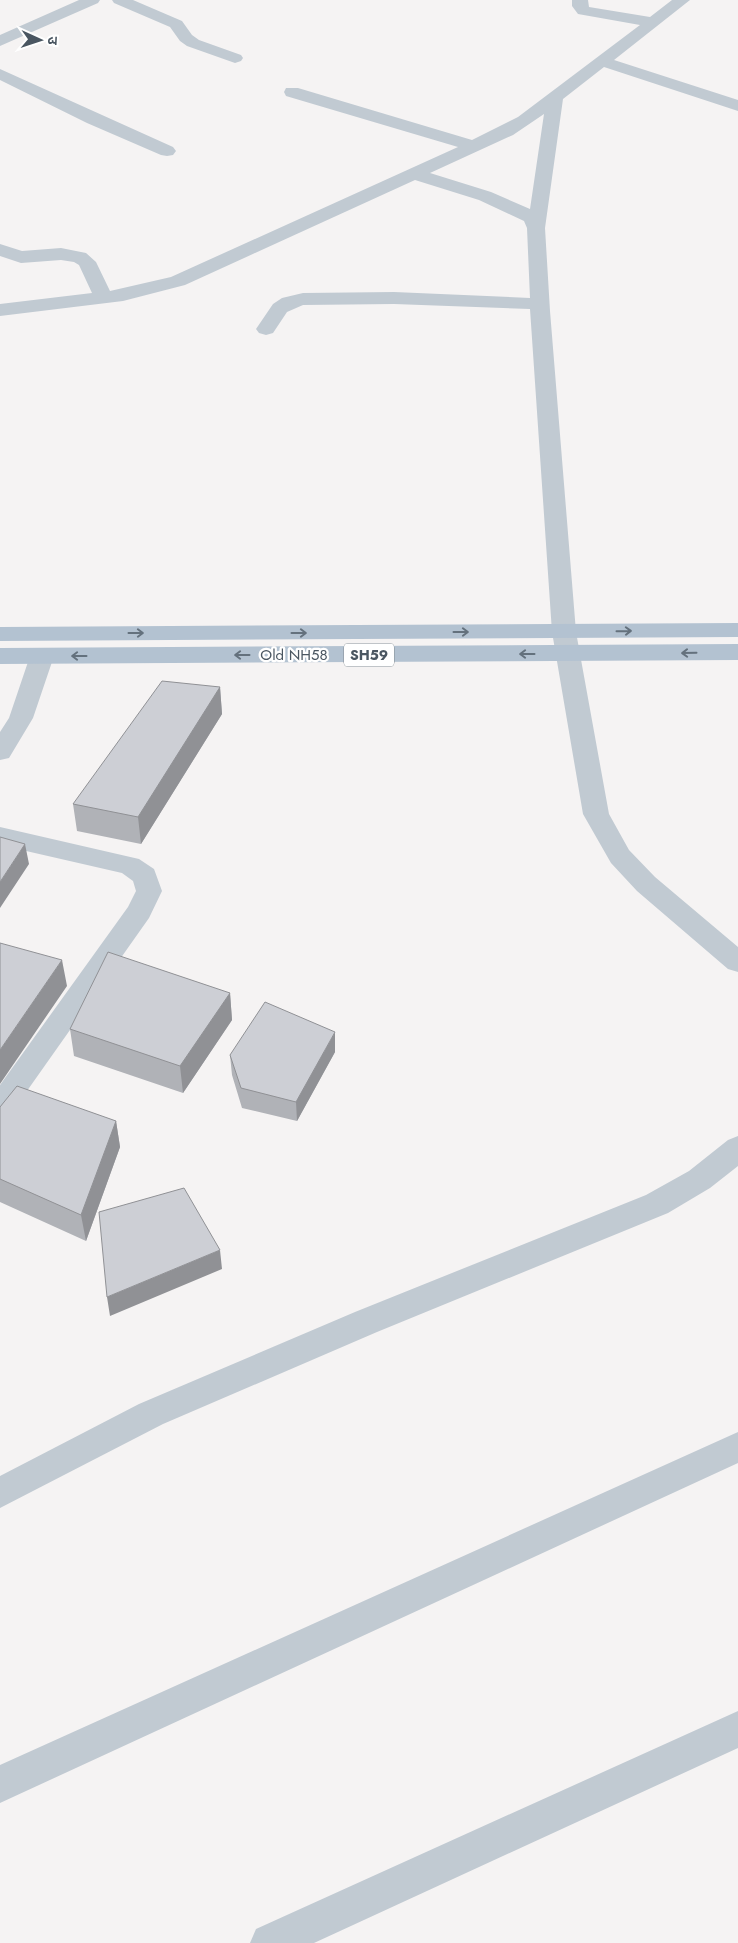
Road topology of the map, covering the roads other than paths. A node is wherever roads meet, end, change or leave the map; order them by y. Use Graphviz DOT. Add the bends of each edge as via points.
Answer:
graph roads {
  1 [pos="92,0"];
  2 [pos="120,0"];
  3 [pos="580,0"];
  4 [pos="682,0"];
  5 [pos="654,22"];
  6 [pos="0,41"];
  7 [pos="235,58"];
  8 [pos="602,61"];
  9 [pos="0,74"];
  10 [pos="292,92"];
  11 [pos="555,97"];
  12 [pos="738,106"];
  13 [pos="473,146"];
  14 [pos="167,151"];
  15 [pos="413,173"];
  16 [pos="536,228"];
  17 [pos="0,250"];
  18 [pos="103,297"];
  19 [pos="540,304"];
  20 [pos="0,310"];
  21 [pos="266,330"];
  22 [pos="738,630"];
  23 [pos="0,634"];
  24 [pos="566,643"];
  25 [pos="738,652"];
  26 [pos="0,656"];
  27 [pos="42,656"];
  28 [pos="0,752"];
  29 [pos="0,836"];
  30 [pos="738,962"];
  31 [pos="0,1107"];
  32 [pos="738,1148"];
  33 [pos="738,1447"];
  34 [pos="0,1492"];
  35 [pos="738,1729"];
  36 [pos="0,1784"];
  37 [pos="270,1943"];
  1 -- 6 [label="street"];
  2 -- 7 [label="street" via="176,24 193,44"];
  3 -- 5 [label="street" via="584,11"];
  4 -- 5 [label="street"];
  5 -- 8 [label="street"];
  8 -- 11 [label="street"];
  8 -- 12 [label="street"];
  9 -- 14 [label="street" via="93,120"];
  10 -- 13 [label="street"];
  11 -- 13 [label="street" via="524,121"];
  11 -- 16 [label="street"];
  13 -- 15 [label="street"];
  15 -- 16 [label="street" via="521,211 532,218"];
  15 -- 18 [label="street" via="178,281"];
  16 -- 19 [label="street"];
  17 -- 18 [label="street" via="21,257 61,254 79,257 87,262"];
  18 -- 20 [label="street"];
  19 -- 21 [label="street" via="394,298 290,300 276,311"];
  19 -- 24 [label="street"];
  24 -- 22 [label="main road, Old NH58 / SH59, one-way"];
  23 -- 24 [label="main road, Old NH58 / SH59, one-way"];
  25 -- 24 [label="main road, Old NH58 / SH59, one-way"];
  24 -- 27 [label="main road, Old NH58 / SH59, one-way"];
  24 -- 30 [label="street" via="596,814 620,856 646,884"];
  26 -- 27 [label="main road, Old NH58 / SH59"];
  27 -- 28 [label="street" via="21,718"];
  29 -- 31 [label="street" via="130,866 145,876 148,891 140,910"];
  32 -- 34 [label="street" via="692,1186 657,1204 366,1322 151,1414"];
  33 -- 36 [label="street"];
  35 -- 37 [label="street"];
}
